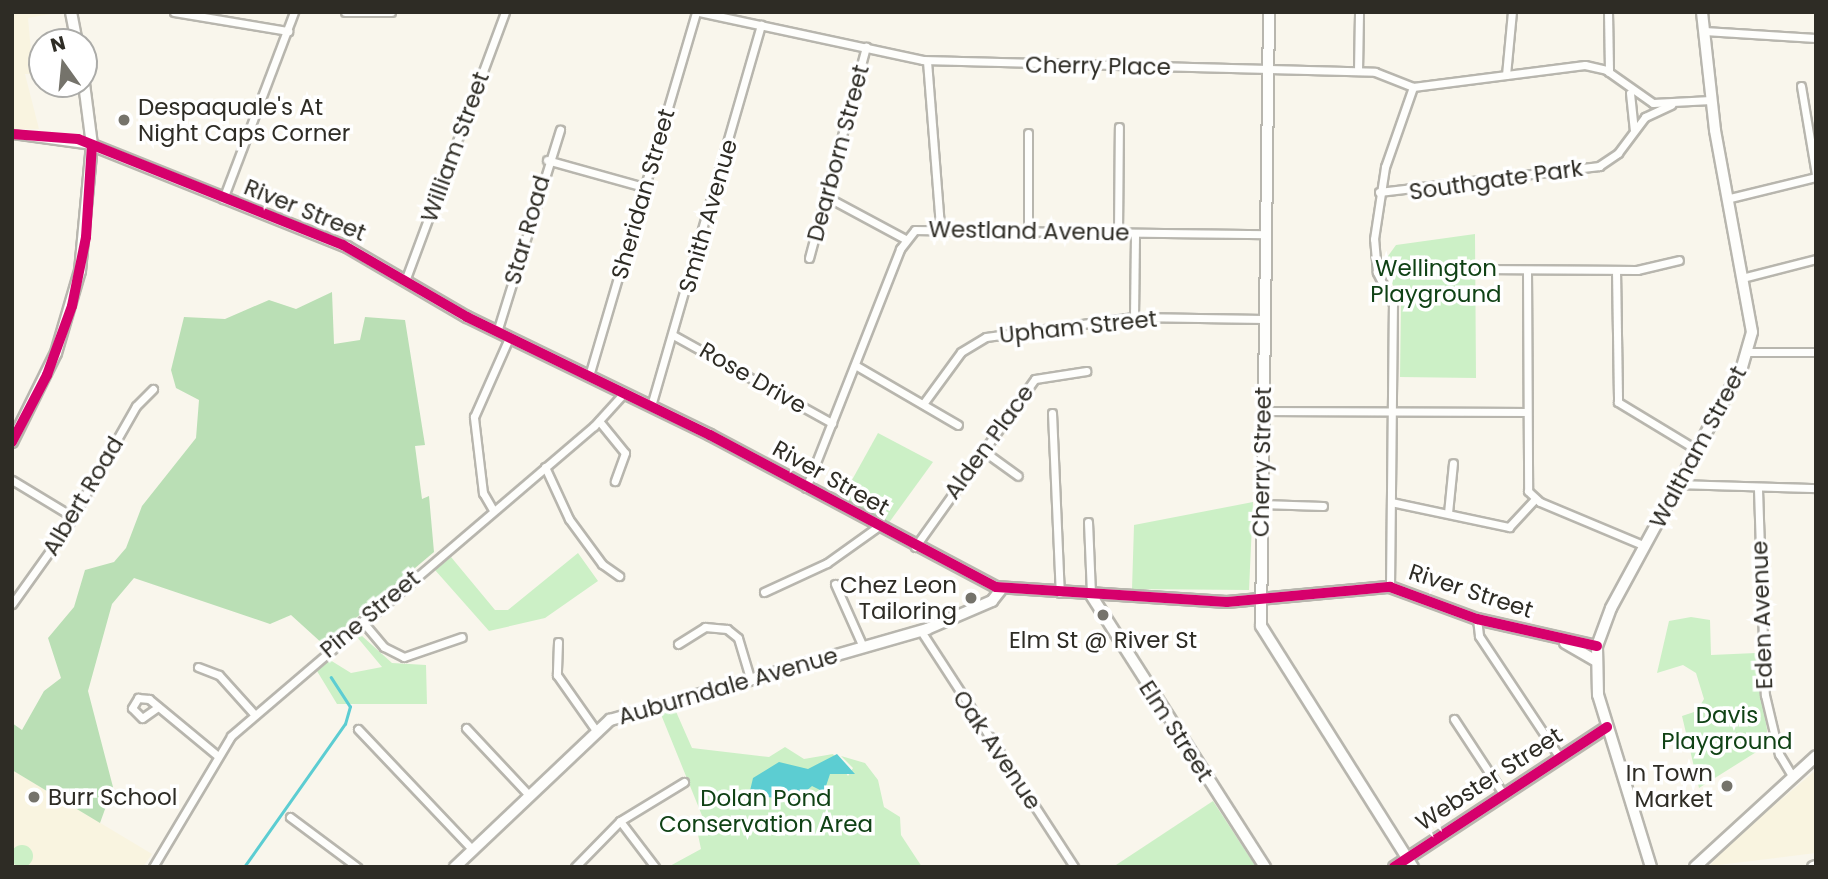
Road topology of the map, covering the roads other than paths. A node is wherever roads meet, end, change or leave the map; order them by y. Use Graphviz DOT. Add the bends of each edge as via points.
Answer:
graph roads {
  1 [pos="174,12"];
  2 [pos="295,12"];
  3 [pos="345,12"];
  4 [pos="391,12"];
  5 [pos="505,12"];
  6 [pos="698,12"];
  7 [pos="1269,12"];
  8 [pos="1359,12"];
  9 [pos="1512,12"];
  10 [pos="1608,12"];
  11 [pos="1702,12"];
  12 [pos="761,24"];
  13 [pos="288,31"];
  14 [pos="1704,31"];
  15 [pos="1816,38"];
  16 [pos="866,47"];
  17 [pos="928,61"];
  18 [pos="1268,70"];
  19 [pos="1358,71"];
  20 [pos="1609,72"];
  21 [pos="1506,75"];
  22 [pos="1801,86"];
  23 [pos="1413,87"];
  24 [pos="1628,89"];
  25 [pos="86,98"];
  26 [pos="1711,100"];
  27 [pos="1671,105"];
  28 [pos="1119,127"];
  29 [pos="560,130"];
  30 [pos="1634,130"];
  31 [pos="1028,133"];
  32 [pos="12,134"];
  33 [pos="92,145"];
  34 [pos="547,160"];
  35 [pos="1816,176"];
  36 [pos="645,187"];
  37 [pos="1379,192"];
  38 [pos="827,197"];
  39 [pos="223,199"];
  40 [pos="1726,199"];
  41 [pos="940,226"];
  42 [pos="1028,229"];
  43 [pos="1118,232"];
  44 [pos="1135,233"];
  45 [pos="1265,234"];
  46 [pos="905,239"];
  47 [pos="810,258"];
  48 [pos="1816,259"];
  49 [pos="1679,260"];
  50 [pos="1479,269"];
  51 [pos="1527,270"];
  52 [pos="1616,270"];
  53 [pos="1742,278"];
  54 [pos="405,281"];
  55 [pos="1134,317"];
  56 [pos="1264,319"];
  57 [pos="497,332"];
  58 [pos="673,335"];
  59 [pos="509,338"];
  60 [pos="1748,352"];
  61 [pos="1816,352"];
  62 [pos="855,365"];
  63 [pos="1086,371"];
  64 [pos="589,376"];
  65 [pos="153,389"];
  66 [pos="624,393"];
  67 [pos="923,404"];
  68 [pos="651,406"];
  69 [pos="1263,411"];
  70 [pos="1392,412"];
  71 [pos="1527,412"];
  72 [pos="1052,414"];
  73 [pos="599,421"];
  74 [pos="832,423"];
  75 [pos="958,425"];
  76 [pos="12,442"];
  77 [pos="982,450"];
  78 [pos="1697,450"];
  79 [pos="1452,463"];
  80 [pos="545,467"];
  81 [pos="1018,476"];
  82 [pos="12,480"];
  83 [pos="615,481"];
  84 [pos="1679,484"];
  85 [pos="1816,488"];
  86 [pos="806,489"];
  87 [pos="1758,489"];
  88 [pos="1535,499"];
  89 [pos="1391,502"];
  90 [pos="1261,504"];
  91 [pos="1323,506"];
  92 [pos="493,510"];
  93 [pos="1448,513"];
  94 [pos="73,517"];
  95 [pos="1088,522"];
  96 [pos="876,528"];
  97 [pos="1644,546"];
  98 [pos="915,548"];
  99 [pos="619,576"];
  100 [pos="835,584"];
  101 [pos="1390,587"];
  102 [pos="1002,588"];
  103 [pos="764,592"];
  104 [pos="1060,594"];
  105 [pos="1091,594"];
  106 [pos="1260,601"];
  107 [pos="12,604"];
  108 [pos="1477,619"];
  109 [pos="362,621"];
  110 [pos="921,631"];
  111 [pos="462,637"];
  112 [pos="558,642"];
  113 [pos="1565,643"];
  114 [pos="678,644"];
  115 [pos="1597,646"];
  116 [pos="863,647"];
  117 [pos="1595,660"];
  118 [pos="198,667"];
  119 [pos="750,678"];
  120 [pos="158,707"];
  121 [pos="254,714"];
  122 [pos="1454,719"];
  123 [pos="1607,727"];
  124 [pos="466,728"];
  125 [pos="358,729"];
  126 [pos="595,729"];
  127 [pos="218,756"];
  128 [pos="1560,758"];
  129 [pos="1815,760"];
  130 [pos="1793,777"];
  131 [pos="684,782"];
  132 [pos="528,794"];
  133 [pos="1504,794"];
  134 [pos="290,817"];
  135 [pos="620,821"];
  136 [pos="472,849"];
  137 [pos="1410,862"];
  138 [pos="153,867"];
  139 [pos="357,867"];
  140 [pos="455,867"];
  141 [pos="575,867"];
  142 [pos="654,867"];
  143 [pos="1074,867"];
  144 [pos="1265,867"];
  145 [pos="1394,867"];
  146 [pos="1651,867"];
  147 [pos="1695,867"];
  1 -- 13 [label="street"];
  2 -- 13 [label="street"];
  3 -- 4 [label="street"];
  5 -- 54 [label="street, William Street"];
  6 -- 12 [label="street, Cherry Place"];
  6 -- 36 [label="street, Sheridan Street"];
  7 -- 18 [label="street, Cherry Street"];
  8 -- 19 [label="street"];
  9 -- 21 [label="street"];
  10 -- 20 [label="street"];
  11 -- 14 [label="street, Waltham Street"];
  12 -- 16 [label="street, Cherry Place"];
  12 -- 58 [label="street, Smith Avenue"];
  13 -- 39 [label="street"];
  14 -- 15 [label="street"];
  14 -- 26 [label="street, Waltham Street"];
  16 -- 17 [label="street, Cherry Place"];
  16 -- 38 [label="street, Dearborn Street"];
  17 -- 18 [label="street, Cherry Place"];
  17 -- 41 [label="street"];
  18 -- 19 [label="street, Cherry Place"];
  18 -- 45 [label="street, Cherry Street"];
  19 -- 23 [label="street, Cherry Place" via="1390,74"];
  20 -- 21 [label="street" via="1581,65"];
  20 -- 24 [label="street"];
  21 -- 23 [label="street"];
  22 -- 35 [label="street"];
  23 -- 37 [label="street"];
  24 -- 27 [label="street" via="1649,102"];
  24 -- 30 [label="street"];
  25 -- 33 [label="street"];
  26 -- 27 [label="street"];
  26 -- 40 [label="street, Waltham Street"];
  27 -- 30 [label="street, Southgate Park"];
  28 -- 43 [label="street"];
  29 -- 34 [label="street, Star Road"];
  30 -- 37 [label="street, Southgate Park" via="1619,153 1599,166"];
  31 -- 42 [label="street"];
  32 -- 33 [label="street"];
  33 -- 39 [label="street, River Street"];
  33 -- 76 [label="street" via="86,237 72,306 47,375"];
  34 -- 36 [label="street"];
  34 -- 57 [label="street, Star Road"];
  35 -- 40 [label="street"];
  36 -- 64 [label="street, Sheridan Street"];
  37 -- 70 [label="street" via="1374,257 1392,301"];
  38 -- 46 [label="street"];
  38 -- 47 [label="street, Dearborn Street"];
  39 -- 54 [label="street, River Street" via="342,245"];
  40 -- 53 [label="street, Waltham Street"];
  41 -- 42 [label="street, Westland Avenue"];
  41 -- 46 [label="street, Westland Avenue" via="918,228"];
  42 -- 43 [label="street, Westland Avenue"];
  43 -- 44 [label="street, Westland Avenue"];
  44 -- 45 [label="street, Westland Avenue"];
  44 -- 55 [label="street"];
  45 -- 56 [label="street, Cherry Street"];
  46 -- 62 [label="street, Westland Avenue"];
  48 -- 53 [label="street"];
  49 -- 52 [label="street"];
  50 -- 51 [label="street"];
  51 -- 52 [label="street"];
  51 -- 71 [label="street"];
  52 -- 78 [label="street" via="1618,402"];
  53 -- 60 [label="street, Waltham Street" via="1752,326"];
  54 -- 57 [label="street, River Street"];
  55 -- 56 [label="street, Upham Street"];
  55 -- 67 [label="street, Upham Street" via="978,340 958,355"];
  56 -- 69 [label="street, Cherry Street"];
  57 -- 59 [label="street, River Street"];
  58 -- 68 [label="street, Smith Avenue"];
  58 -- 74 [label="street, Rose Drive"];
  59 -- 64 [label="street, River Street"];
  59 -- 92 [label="street" via="474,417 483,493"];
  60 -- 61 [label="street"];
  60 -- 78 [label="street, Waltham Street"];
  62 -- 67 [label="street"];
  62 -- 74 [label="street, Westland Avenue"];
  63 -- 77 [label="street, Alden Place" via="1035,379"];
  64 -- 66 [label="street, River Street"];
  65 -- 94 [label="street, Albert Road" via="136,406"];
  66 -- 68 [label="street, River Street"];
  66 -- 73 [label="street, Pine Street"];
  67 -- 75 [label="street"];
  68 -- 86 [label="street, River Street"];
  69 -- 70 [label="street"];
  69 -- 90 [label="street, Cherry Street"];
  70 -- 71 [label="street"];
  70 -- 89 [label="street"];
  71 -- 88 [label="street" via="1527,485"];
  72 -- 104 [label="street"];
  73 -- 80 [label="street, Pine Street"];
  73 -- 83 [label="street" via="625,453"];
  74 -- 86 [label="street, Westland Avenue"];
  77 -- 81 [label="street"];
  77 -- 98 [label="street, Alden Place"];
  78 -- 84 [label="street, Waltham Street"];
  79 -- 93 [label="street"];
  80 -- 92 [label="street, Pine Street"];
  80 -- 99 [label="street" via="569,519 602,564"];
  82 -- 94 [label="street"];
  84 -- 87 [label="street"];
  84 -- 97 [label="street, Waltham Street"];
  85 -- 87 [label="street"];
  86 -- 96 [label="street, River Street"];
  87 -- 130 [label="street, Eden Avenue" via="1765,695 1776,743"];
  88 -- 93 [label="street" via="1509,527"];
  88 -- 97 [label="street"];
  89 -- 93 [label="street"];
  89 -- 101 [label="street"];
  90 -- 91 [label="street"];
  90 -- 106 [label="street, Cherry Street"];
  92 -- 109 [label="street, Pine Street"];
  94 -- 107 [label="street, Albert Road"];
  95 -- 105 [label="street"];
  96 -- 98 [label="street, River Street"];
  96 -- 103 [label="street" via="827,562"];
  97 -- 115 [label="street, Waltham Street"];
  98 -- 102 [label="street, River Street"];
  100 -- 116 [label="street"];
  101 -- 106 [label="street, River Street"];
  101 -- 108 [label="street, River Street"];
  102 -- 104 [label="street, River Street"];
  102 -- 110 [label="street, Auburndale Avenue" via="989,603"];
  104 -- 105 [label="street, River Street"];
  105 -- 106 [label="street, River Street"];
  105 -- 144 [label="street, Elm Street"];
  106 -- 137 [label="street, Cherry Street" via="1269,647"];
  108 -- 113 [label="street, River Street"];
  108 -- 128 [label="street" via="1479,636"];
  109 -- 111 [label="street" via="384,647 404,657"];
  109 -- 121 [label="street, Pine Street"];
  110 -- 116 [label="street, Auburndale Avenue"];
  110 -- 143 [label="street, Oak Avenue"];
  112 -- 126 [label="street" via="557,675"];
  113 -- 115 [label="street, River Street"];
  113 -- 117 [label="street, River Street"];
  114 -- 119 [label="street" via="705,627 727,629 738,638"];
  115 -- 117 [label="street, Waltham Street"];
  116 -- 119 [label="street, Auburndale Avenue"];
  117 -- 123 [label="street, Waltham Street"];
  118 -- 121 [label="street" via="219,675"];
  119 -- 126 [label="street, Auburndale Avenue" via="651,705"];
  120 -- 120 [label="street" via="149,699 133,702 135,716 145,718"];
  120 -- 127 [label="street"];
  121 -- 127 [label="street, Pine Street"];
  122 -- 133 [label="street"];
  123 -- 128 [label="street, Webster Street"];
  123 -- 146 [label="street, Waltham Street"];
  124 -- 132 [label="street"];
  125 -- 136 [label="street"];
  126 -- 132 [label="street, Auburndale Avenue"];
  127 -- 138 [label="street, Pine Street"];
  128 -- 133 [label="street, Webster Street"];
  129 -- 130 [label="street"];
  130 -- 147 [label="street"];
  131 -- 135 [label="street"];
  132 -- 136 [label="street, Auburndale Avenue"];
  133 -- 137 [label="street, Webster Street"];
  134 -- 139 [label="street"];
  135 -- 141 [label="street"];
  135 -- 142 [label="street"];
  136 -- 140 [label="street, Auburndale Avenue"];
  137 -- 145 [label="street, Webster Street"];
}
